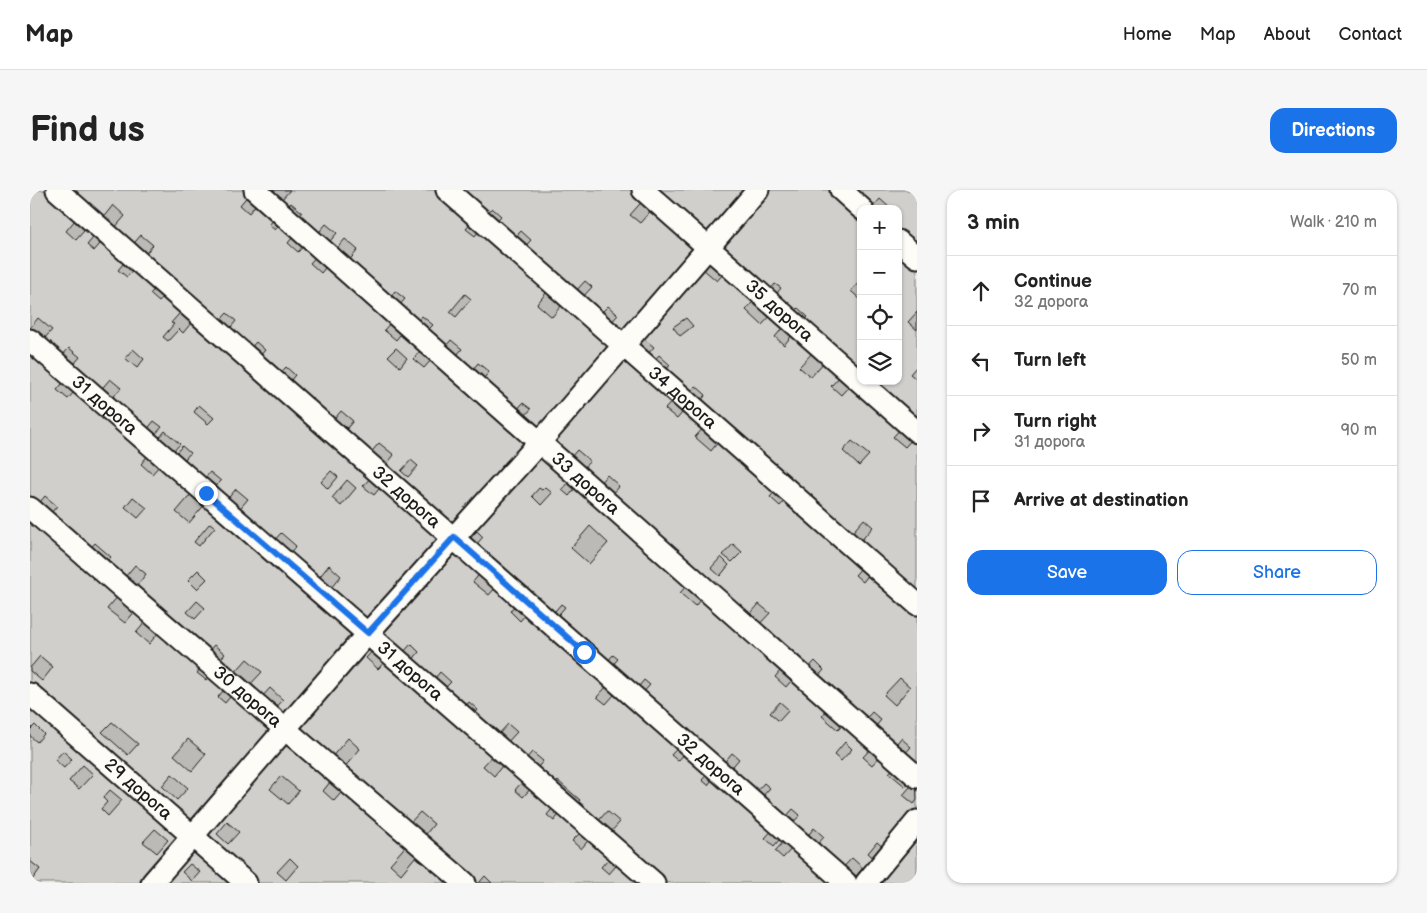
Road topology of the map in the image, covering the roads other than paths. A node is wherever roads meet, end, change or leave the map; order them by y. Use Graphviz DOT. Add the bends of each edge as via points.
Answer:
graph roads {
  1 [pos="57,190"];
  2 [pos="255,190"];
  3 [pos="447,190"];
  4 [pos="643,190"];
  5 [pos="758,190"];
  6 [pos="841,190"];
  7 [pos="858,205"];
  8 [pos="902,244"];
  9 [pos="708,248"];
  10 [pos="917,257"];
  11 [pos="30,340"];
  12 [pos="623,346"];
  13 [pos="917,432"];
  14 [pos="539,443"];
  15 [pos="30,508"];
  16 [pos="454,537"];
  17 [pos="917,604"];
  18 [pos="368,633"];
  19 [pos="30,694"];
  20 [pos="285,729"];
  21 [pos="917,777"];
  22 [pos="917,821"];
  23 [pos="192,836"];
  24 [pos="152,883"];
  25 [pos="246,883"];
  26 [pos="465,883"];
  27 [pos="654,883"];
  28 [pos="846,883"];
  29 [pos="866,883"];
  1 -- 16 [label="street, 32 дорога"];
  2 -- 14 [label="street, 33 дорога"];
  3 -- 12 [label="street, 34 дорога"];
  4 -- 9 [label="street, 35 дорога"];
  5 -- 9 [label="street"];
  6 -- 7 [label="street"];
  8 -- 10 [label="street"];
  9 -- 12 [label="street"];
  9 -- 13 [label="street, 35 дорога"];
  11 -- 18 [label="street, 31 дорога"];
  12 -- 14 [label="street"];
  12 -- 17 [label="street, 34 дорога"];
  14 -- 16 [label="street"];
  14 -- 21 [label="street, 33 дорога"];
  15 -- 20 [label="street, 30 дорога"];
  16 -- 18 [label="street"];
  16 -- 28 [label="street, 32 дорога"];
  18 -- 20 [label="street"];
  18 -- 27 [label="street, 31 дорога"];
  19 -- 23 [label="street, 29 дорога"];
  20 -- 23 [label="street"];
  20 -- 26 [label="street, 30 дорога"];
  22 -- 29 [label="street"];
  23 -- 24 [label="street"];
  23 -- 25 [label="street, 29 дорога"];
}
